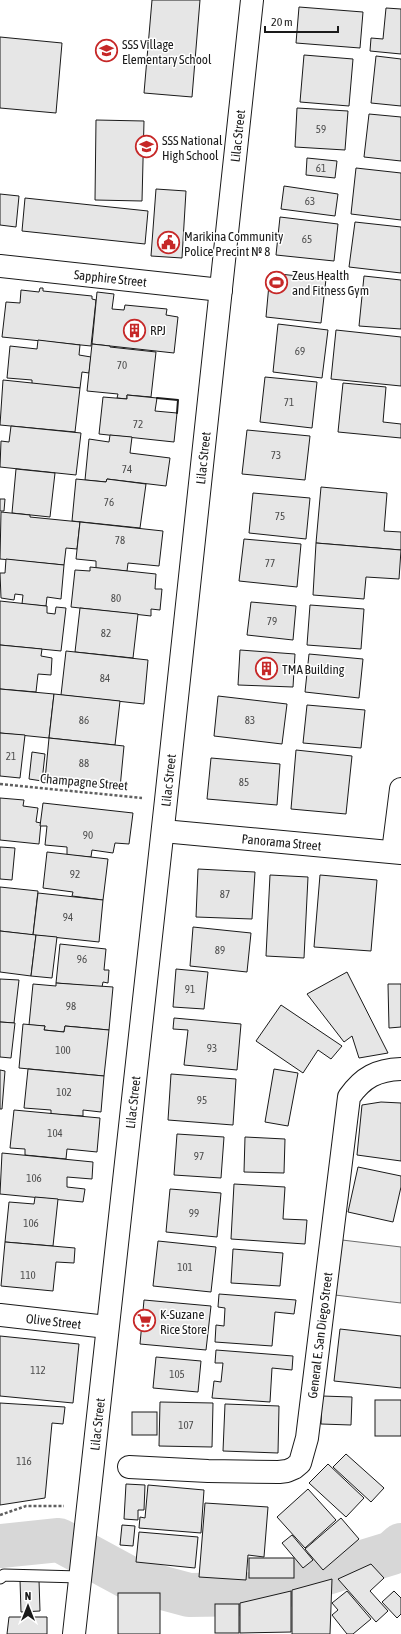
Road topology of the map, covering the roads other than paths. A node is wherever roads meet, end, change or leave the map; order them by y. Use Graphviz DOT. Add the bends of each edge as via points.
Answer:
graph roads {
  1 [pos="252,0"];
  2 [pos="0,266"];
  3 [pos="221,290"];
  4 [pos="401,789"];
  5 [pos="163,831"];
  6 [pos="397,852"];
  7 [pos="401,1069"];
  8 [pos="0,1315"];
  9 [pos="107,1327"];
  10 [pos="129,1467"];
  11 [pos="81,1568"];
  12 [pos="0,1578"];
  13 [pos="74,1634"];
  1 -- 3 [label="main road, Lilac Street"];
  2 -- 3 [label="main road, Sapphire Street"];
  3 -- 5 [label="main road, Lilac Street"];
  4 -- 6 [label="main road"];
  5 -- 6 [label="main road, Panorama Street"];
  5 -- 9 [label="main road, Lilac Street"];
  7 -- 10 [label="main road, General E. San Diego Street" via="372,1074 361,1081 350,1097 307,1438 300,1463 294,1468 279,1472"];
  8 -- 9 [label="main road, Olive Street"];
  9 -- 11 [label="main road, Lilac Street"];
  11 -- 12 [label="lane" via="4,1575"];
  11 -- 13 [label="main road, Lilac Street"];
}
